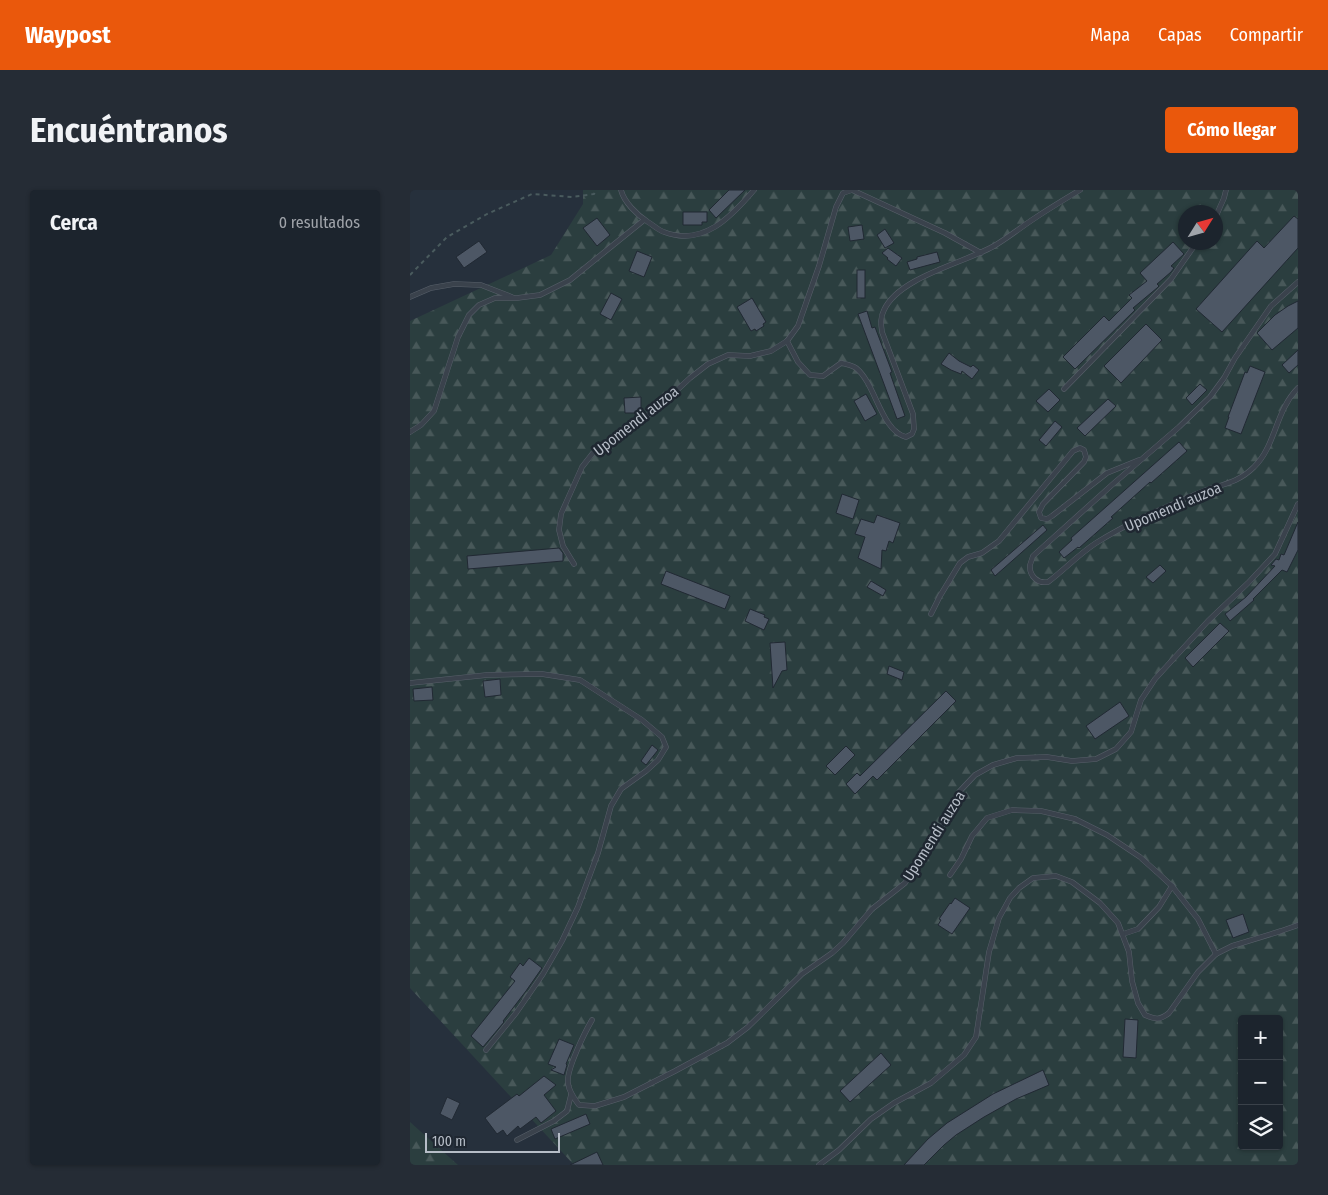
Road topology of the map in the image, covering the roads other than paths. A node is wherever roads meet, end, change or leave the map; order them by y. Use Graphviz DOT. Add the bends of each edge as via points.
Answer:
graph roads {
  1 [pos="621,190"];
  2 [pos="754,190"];
  3 [pos="1080,190"];
  4 [pos="1226,190"];
  5 [pos="1221,205"];
  6 [pos="644,220"];
  7 [pos="1191,250"];
  8 [pos="981,253"];
  9 [pos="1298,282"];
  10 [pos="410,297"];
  11 [pos="517,298"];
  12 [pos="787,341"];
  13 [pos="1298,388"];
  14 [pos="1064,389"];
  15 [pos="410,432"];
  16 [pos="1143,458"];
  17 [pos="1298,504"];
  18 [pos="574,564"];
  19 [pos="932,614"];
  20 [pos="410,683"];
  21 [pos="950,875"];
  22 [pos="1172,886"];
  23 [pos="1298,925"];
  24 [pos="1122,934"];
  25 [pos="1216,954"];
  26 [pos="592,1020"];
  27 [pos="486,1050"];
  28 [pos="572,1095"];
  29 [pos="517,1140"];
  30 [pos="819,1165"];
  1 -- 6 [label="lane"];
  2 -- 6 [label="lane" via="718,226 701,234 684,237 663,232"];
  3 -- 8 [label="lane"];
  4 -- 5 [label="lane"];
  6 -- 11 [label="lane" via="570,280 540,295"];
  7 -- 14 [label="lane" via="1171,279"];
  8 -- 12 [label="lane" via="852,190 842,193 798,326"];
  8 -- 12 [label="lane" via="919,278 896,294 884,309 882,332 913,414 914,429 906,437 899,436 888,423 866,380 855,366 841,363 824,376 810,375 798,362"];
  9 -- 16 [label="lane, Upomendi auzoa" via="1271,306 1210,397"];
  10 -- 11 [label="lane" via="431,288 454,284 481,285"];
  11 -- 15 [label="lane" via="495,298 479,305 469,315 458,337 434,411"];
  12 -- 18 [label="lane, Upomendi auzoa" via="771,351 750,356 728,355 708,364 629,430 593,454 582,468 561,514 559,530 563,546"];
  13 -- 16 [label="lane, Upomendi auzoa" via="1285,405 1265,455 1242,477 1133,523 1095,544 1048,582 1036,581 1030,566 1033,556"];
  16 -- 19 [label="lane, Upomendi auzoa" via="1107,473 1052,516 1042,518 1039,512 1043,504 1084,462 1084,450 1073,451 999,541 960,563"];
  17 -- 28 [label="lane, Upomendi auzoa" via="1275,554 1155,679 1141,700 1131,732 1116,749 1096,759 1017,758 993,765 975,775 959,792 942,826 905,883 872,909 844,943 802,974 748,1027 727,1043 624,1097 595,1106 579,1105"];
  20 -- 27 [label="lane" via="487,675 542,674 580,680 642,720 662,737 666,747 658,760 621,789 611,806 598,853 562,941 516,1013"];
  21 -- 22 [label="lane" via="972,836 987,818 1012,810 1075,819 1140,857"];
  22 -- 24 [label="lane" via="1159,907 1138,929"];
  22 -- 25 [label="lane" via="1198,919"];
  23 -- 25 [label="lane"];
  24 -- 25 [label="lane" via="1129,952 1138,1003 1145,1015 1154,1019 1169,1014 1198,972"];
  24 -- 30 [label="lane" via="1118,923 1100,903 1072,882 1056,876 1033,878 1019,888 999,918 989,952 976,1037 964,1056 931,1083 871,1120"];
  26 -- 28 [label="lane" via="580,1040 568,1081"];
  28 -- 29 [label="lane" via="567,1111"];
}
